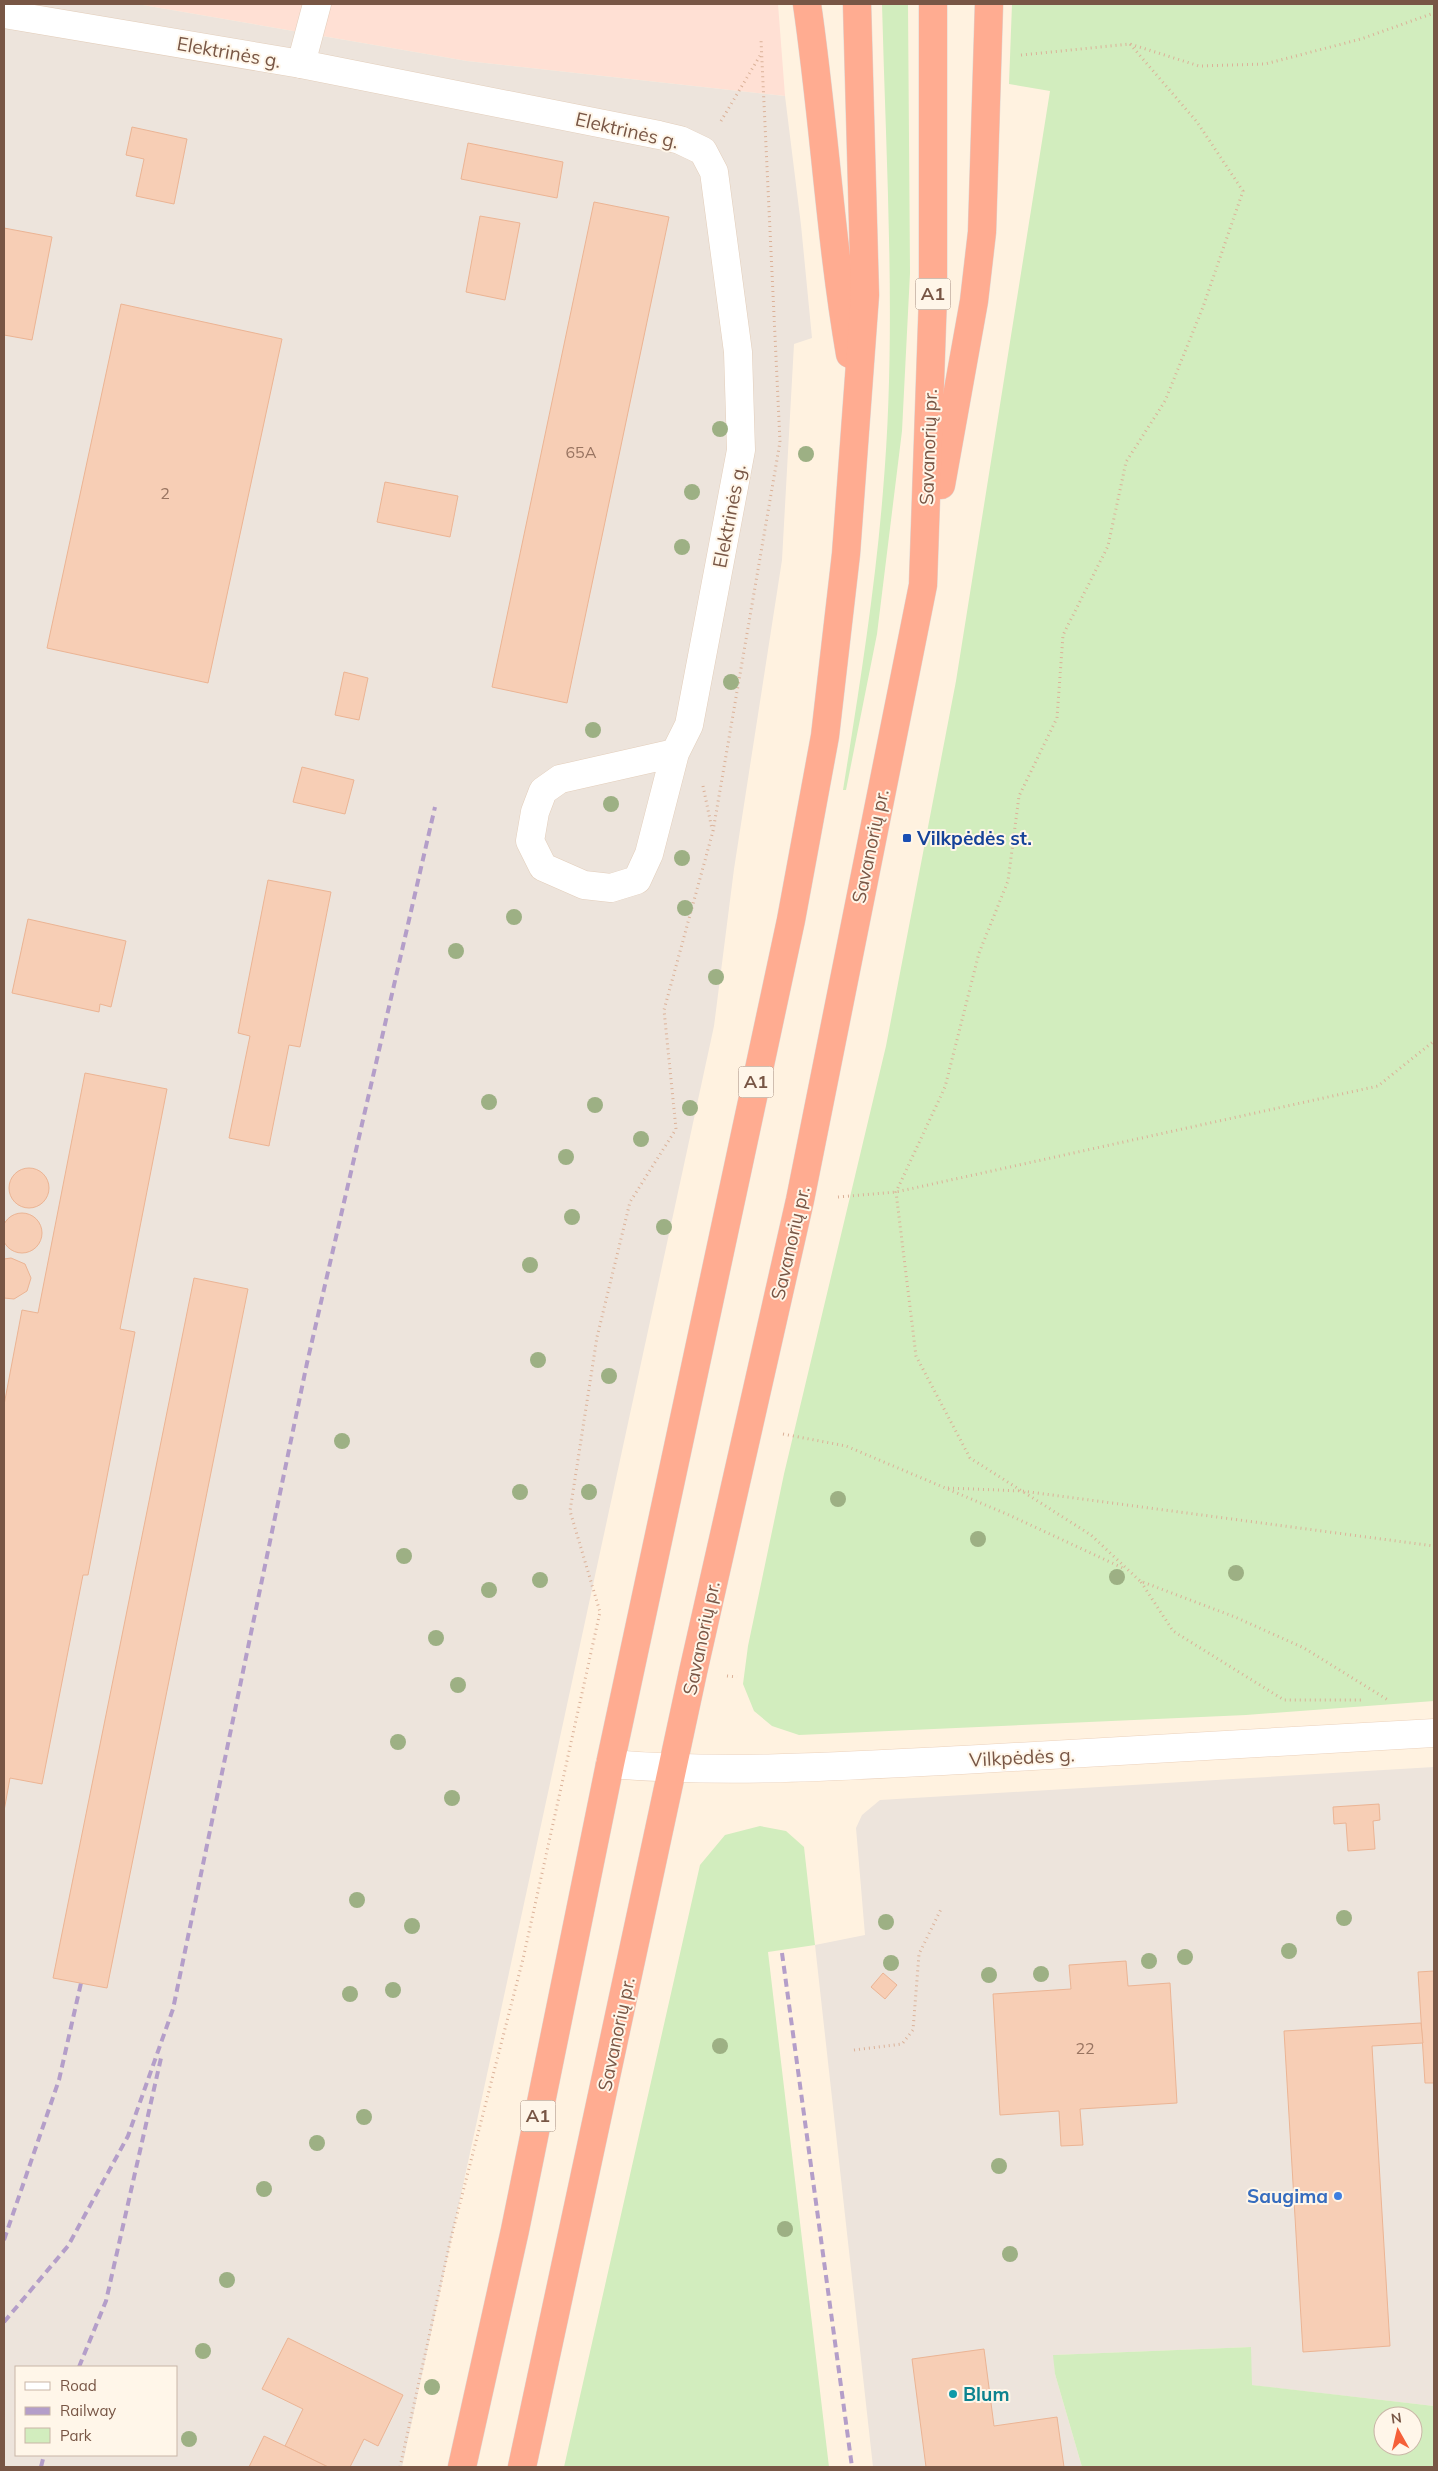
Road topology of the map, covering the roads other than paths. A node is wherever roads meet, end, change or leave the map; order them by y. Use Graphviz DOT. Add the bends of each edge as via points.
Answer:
graph roads {
  1 [pos="317,4"];
  2 [pos="807,4"];
  3 [pos="857,4"];
  4 [pos="933,4"];
  5 [pos="989,4"];
  6 [pos="4,14"];
  7 [pos="301,64"];
  8 [pos="856,392"];
  9 [pos="923,585"];
  10 [pos="675,753"];
  11 [pos="1434,1733"];
  12 [pos="610,1764"];
  13 [pos="674,1770"];
  14 [pos="462,2467"];
  15 [pos="522,2467"];
  1 -- 7 [label="street"];
  2 -- 8 [label="highway" via="839,288"];
  3 -- 8 [label="highway, A1" via="865,295"];
  4 -- 9 [label="highway, Savanorių pr. / A1" via="933,295"];
  5 -- 9 [label="highway" via="982,232 974,301"];
  6 -- 7 [label="street, Elektrinės g."];
  7 -- 10 [label="street, Elektrinės g." via="659,135 703,151 714,172 738,352 741,450 689,725"];
  8 -- 12 [label="highway, A1" via="846,554 825,736 789,929"];
  9 -- 13 [label="highway, Savanorių pr. / A1" via="800,1200 695,1662"];
  10 -- 10 [label="street, Elektrinės g." via="649,854 637,880 611,888 584,885 544,867 530,842 535,812 543,791 560,779"];
  11 -- 13 [label="street, Vilkpėdės g." via="876,1765"];
  12 -- 13 [label="street, Vilkpėdės g."];
  12 -- 14 [label="highway, A1"];
  13 -- 15 [label="highway, Savanorių pr. / A1"];
}
